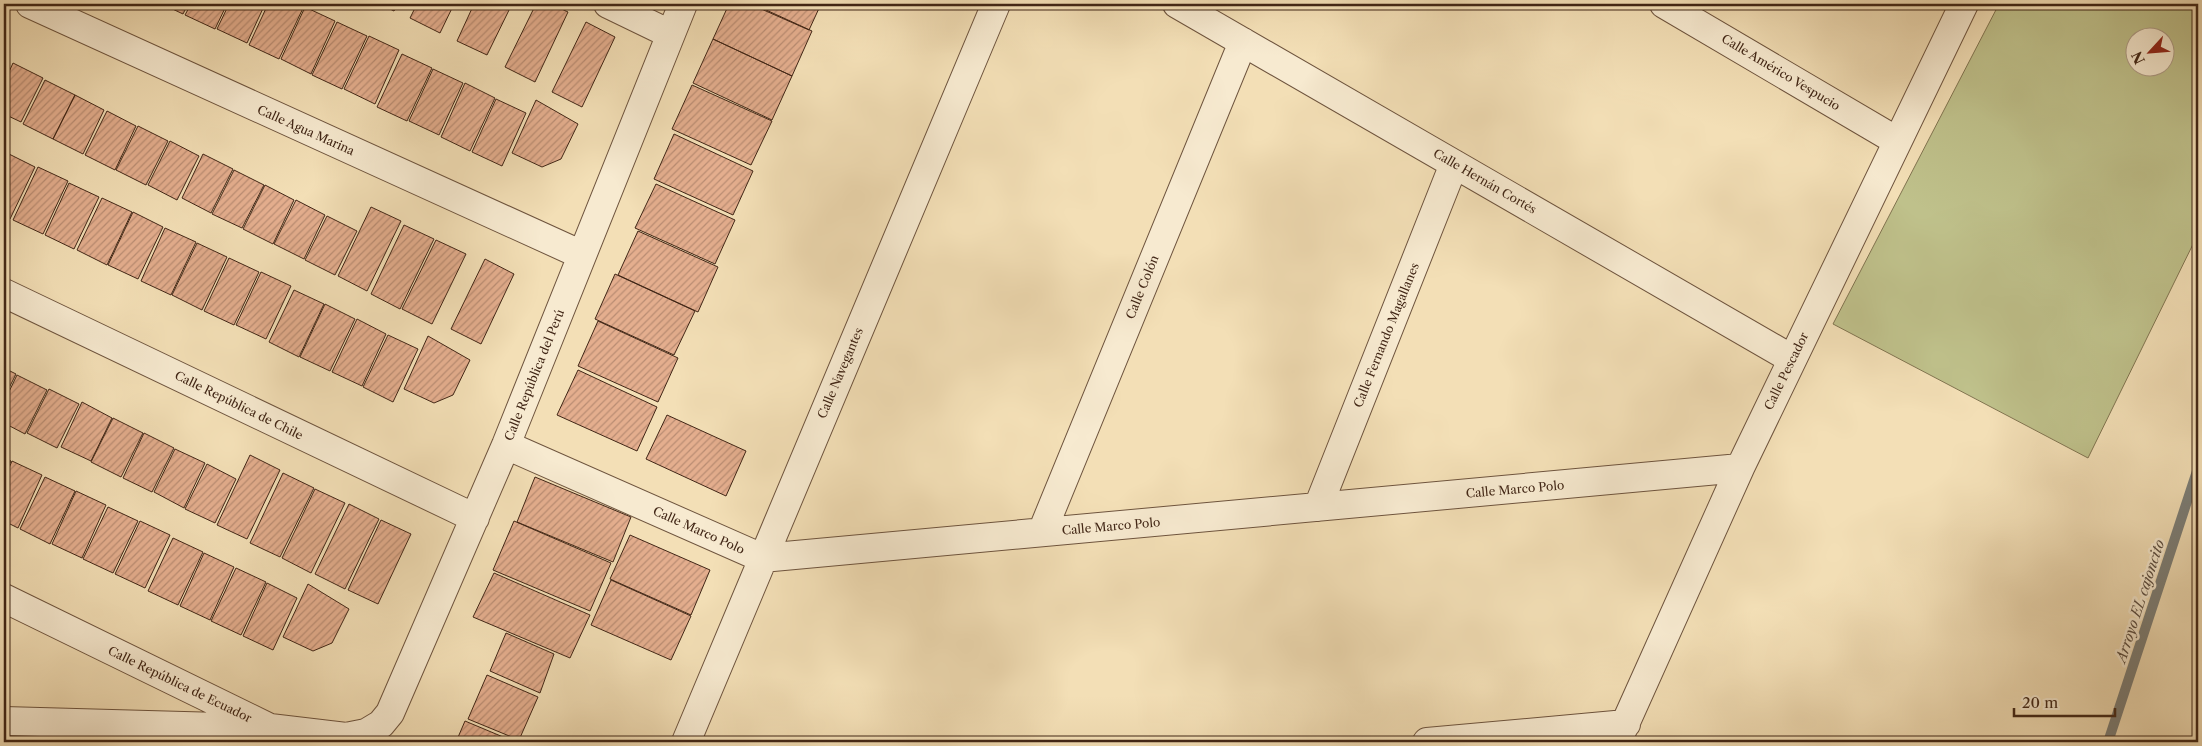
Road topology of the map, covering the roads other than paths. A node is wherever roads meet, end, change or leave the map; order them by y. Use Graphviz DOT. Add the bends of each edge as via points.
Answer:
graph roads {
  1 [pos="30,4"];
  2 [pos="608,4"];
  3 [pos="683,4"];
  4 [pos="996,4"];
  5 [pos="1177,4"];
  6 [pos="1664,4"];
  7 [pos="1964,4"];
  8 [pos="670,34"];
  9 [pos="1244,42"];
  10 [pos="1898,141"];
  11 [pos="1454,164"];
  12 [pos="582,255"];
  13 [pos="4,293"];
  14 [pos="1792,359"];
  15 [pos="506,445"];
  16 [pos="1740,468"];
  17 [pos="1318,507"];
  18 [pos="475,518"];
  19 [pos="1042,532"];
  20 [pos="762,558"];
  21 [pos="4,598"];
  22 [pos="4,721"];
  23 [pos="270,728"];
  24 [pos="366,733"];
  25 [pos="1621,733"];
  26 [pos="686,742"];
  27 [pos="1427,742"];
  1 -- 12 [label="street, Calle Agua Marina"];
  2 -- 8 [label="street"];
  3 -- 8 [label="street, Calle República del Perú"];
  4 -- 20 [label="street, Calle Navegantes"];
  5 -- 9 [label="street, Calle Hernán Cortés"];
  6 -- 10 [label="street, Calle Américo Vespucio"];
  7 -- 10 [label="street, Calle Pescador"];
  8 -- 12 [label="street, Calle República del Perú"];
  9 -- 11 [label="street, Calle Hernán Cortés"];
  9 -- 19 [label="street, Calle Colón"];
  10 -- 14 [label="street, Calle Pescador"];
  11 -- 14 [label="street, Calle Hernán Cortés"];
  11 -- 17 [label="street, Calle Fernando Magallanes"];
  12 -- 15 [label="street, Calle República del Perú"];
  13 -- 18 [label="street, Calle República de Chile"];
  14 -- 16 [label="street, Calle Pescador"];
  15 -- 18 [label="street, Calle República del Perú"];
  15 -- 20 [label="street, Calle Marco Polo"];
  16 -- 17 [label="street, Calle Marco Polo"];
  16 -- 25 [label="street, Calle Pescador"];
  17 -- 19 [label="street, Calle Marco Polo"];
  18 -- 24 [label="street, Calle República del Perú" via="390,713 381,724"];
  19 -- 20 [label="street, Calle Marco Polo"];
  20 -- 26 [label="street, Calle Navegantes"];
  21 -- 23 [label="street, Calle República de Ecuador"];
  22 -- 23 [label="street"];
  23 -- 24 [label="street, Calle República de Ecuador" via="346,737"];
  25 -- 27 [label="street"];
}
